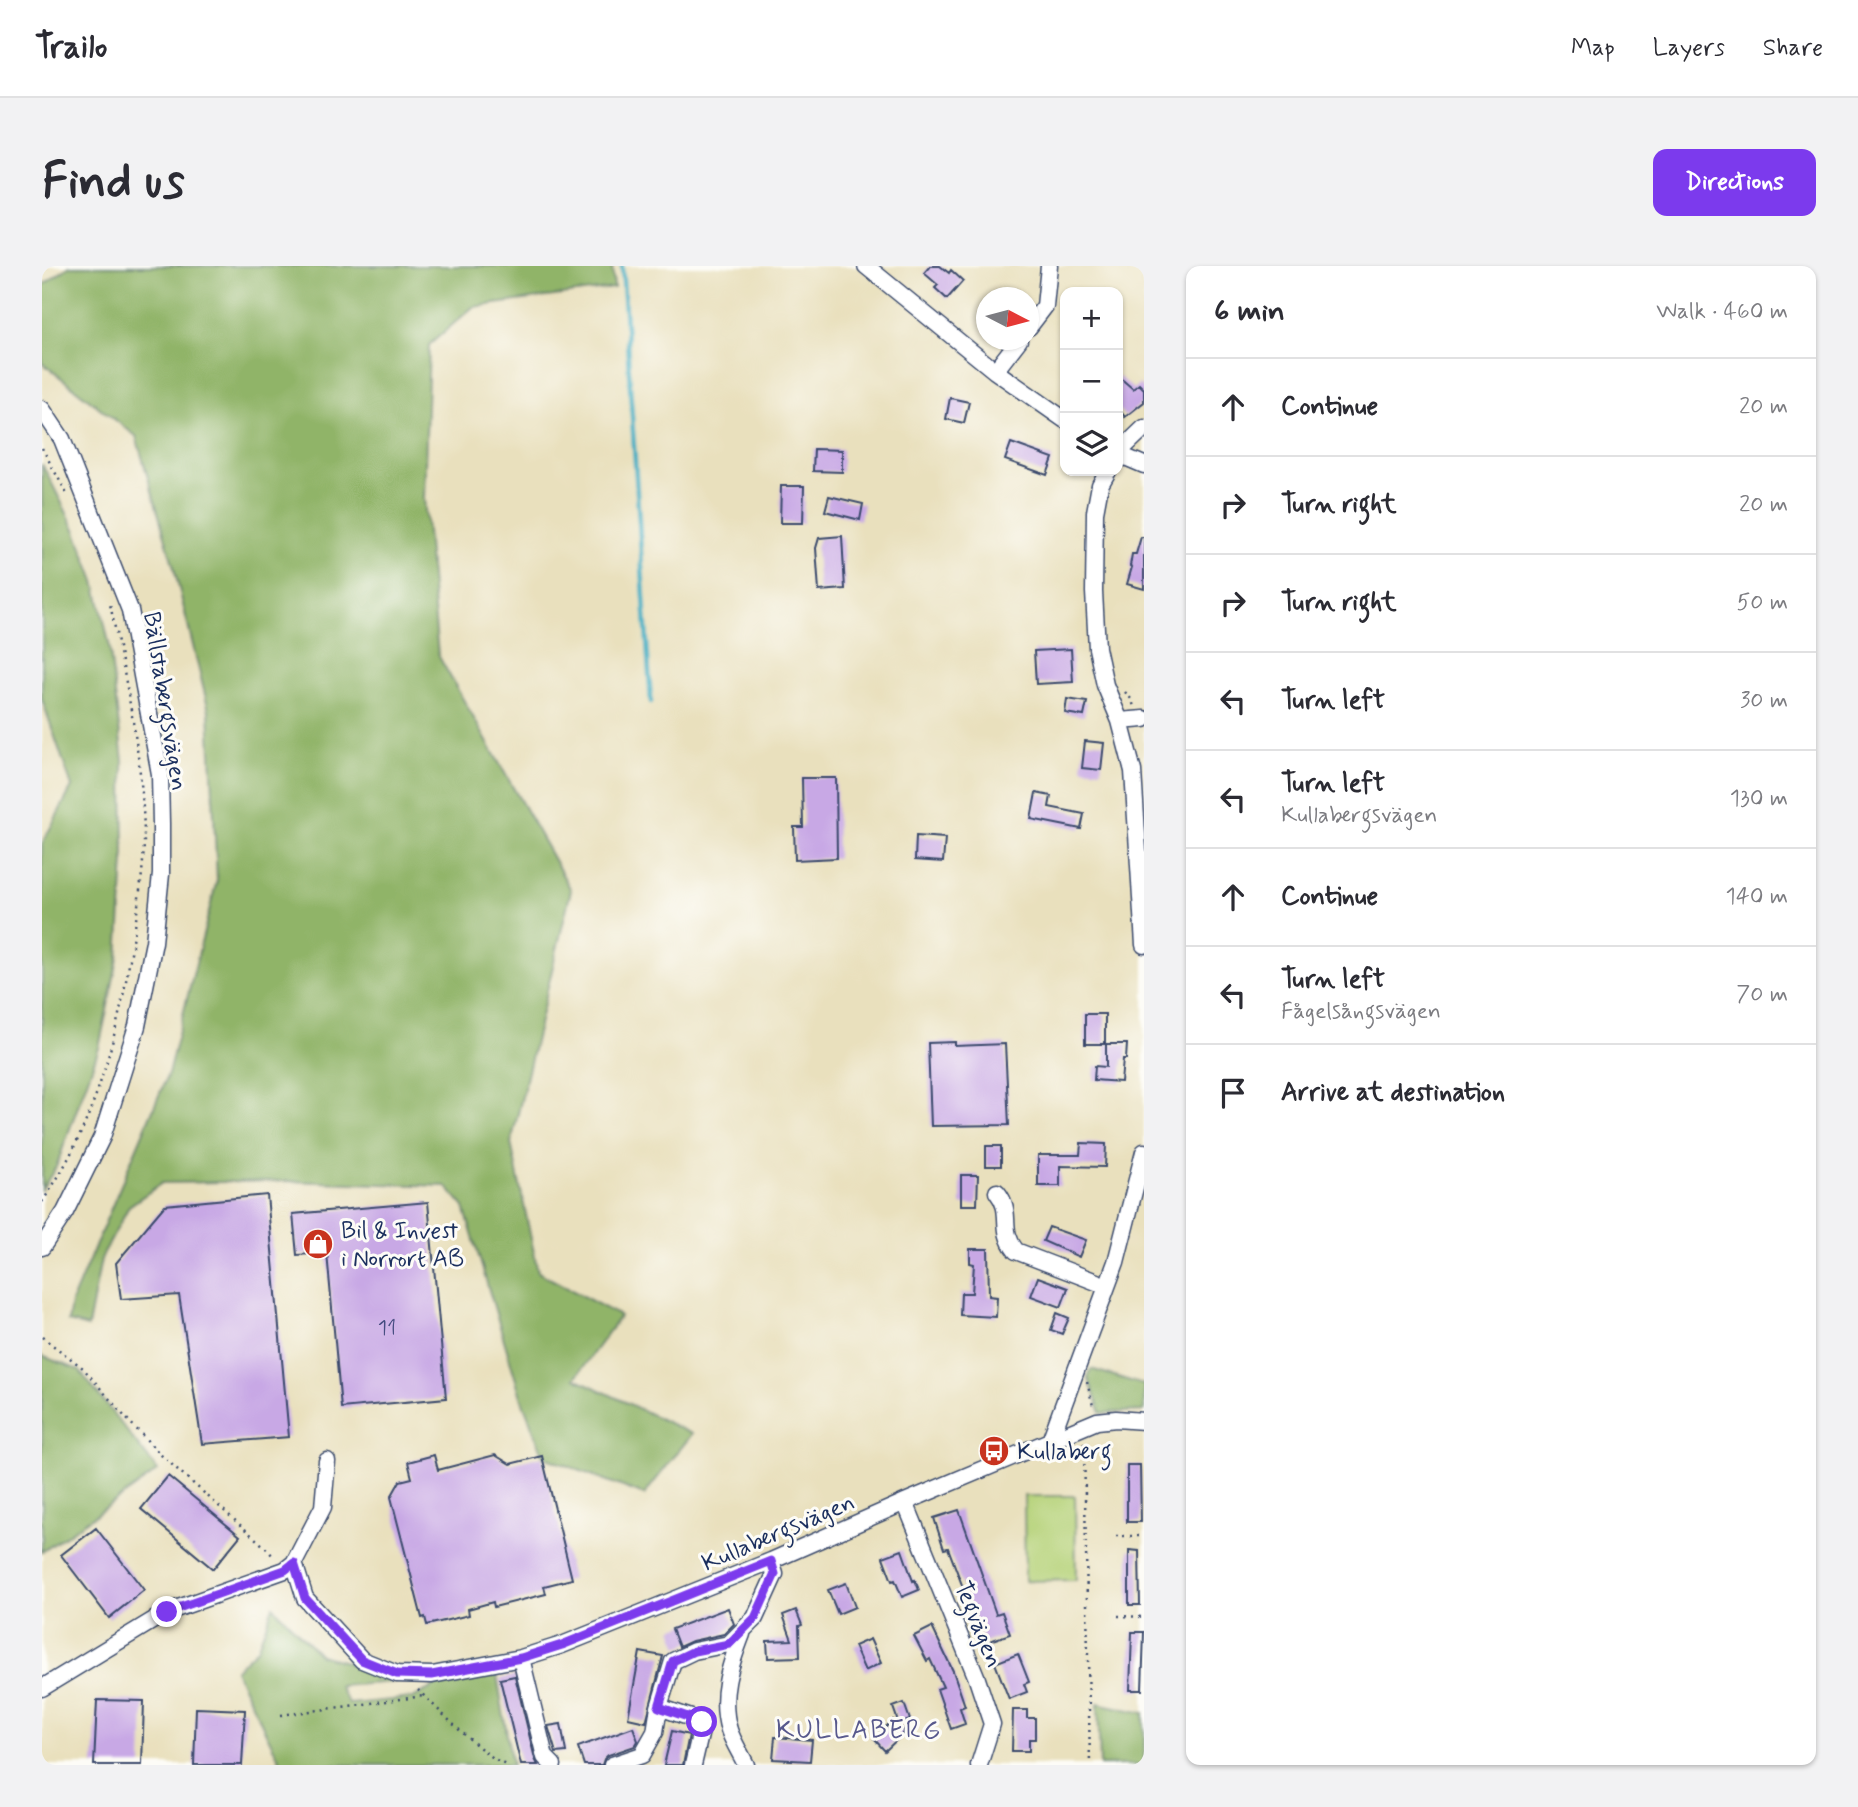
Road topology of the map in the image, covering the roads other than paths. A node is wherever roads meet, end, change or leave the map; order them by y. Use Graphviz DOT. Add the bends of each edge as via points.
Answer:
graph roads {
  1 [pos="866,266"];
  2 [pos="1049,266"];
  3 [pos="1039,313"];
  4 [pos="1011,350"];
  5 [pos="995,371"];
  6 [pos="42,409"];
  7 [pos="1060,416"];
  8 [pos="1144,428"];
  9 [pos="1123,448"];
  10 [pos="1123,455"];
  11 [pos="1144,465"];
  12 [pos="1105,476"];
  13 [pos="1133,720"];
  14 [pos="1144,927"];
  15 [pos="1144,945"];
  16 [pos="1144,1152"];
  17 [pos="997,1192"];
  18 [pos="42,1247"];
  19 [pos="1107,1286"];
  20 [pos="1144,1421"];
  21 [pos="1050,1441"];
  22 [pos="327,1461"];
  23 [pos="905,1502"];
  24 [pos="771,1561"];
  25 [pos="289,1566"];
  26 [pos="745,1629"];
  27 [pos="521,1658"];
  28 [pos="42,1688"];
  29 [pos="659,1707"];
  30 [pos="553,1765"];
  31 [pos="612,1765"];
  32 [pos="693,1765"];
  33 [pos="746,1765"];
  34 [pos="979,1765"];
  1 -- 5 [label="street"];
  2 -- 3 [label="street" via="1045,306"];
  4 -- 5 [label="street"];
  5 -- 7 [label="street"];
  6 -- 18 [label="street, Bällstabergsvägen" via="62,439 130,610 160,774 161,824 154,942 137,1026 102,1137"];
  8 -- 9 [label="street"];
  10 -- 11 [label="street"];
  12 -- 13 [label="street" via="1095,512 1097,648 1105,685"];
  13 -- 14 [label="street"];
  14 -- 15 [label="street"];
  16 -- 19 [label="street"];
  17 -- 19 [label="street" via="1006,1204 1005,1230 1016,1251"];
  19 -- 21 [label="street"];
  20 -- 21 [label="street, Kullabergsvägen" via="1097,1421"];
  21 -- 23 [label="street, Kullabergsvägen"];
  22 -- 25 [label="street" via="323,1507"];
  23 -- 24 [label="street, Kullabergsvägen"];
  23 -- 34 [label="street, Tegvägen" via="992,1724"];
  24 -- 26 [label="street" via="775,1574 755,1618"];
  24 -- 27 [label="street, Kullabergsvägen"];
  25 -- 27 [label="street, Kullabergsvägen" via="305,1598 362,1660 397,1674 432,1675"];
  25 -- 28 [label="street" via="167,1612"];
  26 -- 29 [label="street" via="729,1644 673,1661"];
  26 -- 33 [label="street" via="727,1676 726,1701 729,1730"];
  27 -- 30 [label="street" via="545,1757"];
  29 -- 31 [label="street" via="655,1731 642,1755"];
  29 -- 32 [label="street" via="702,1722"];
}
